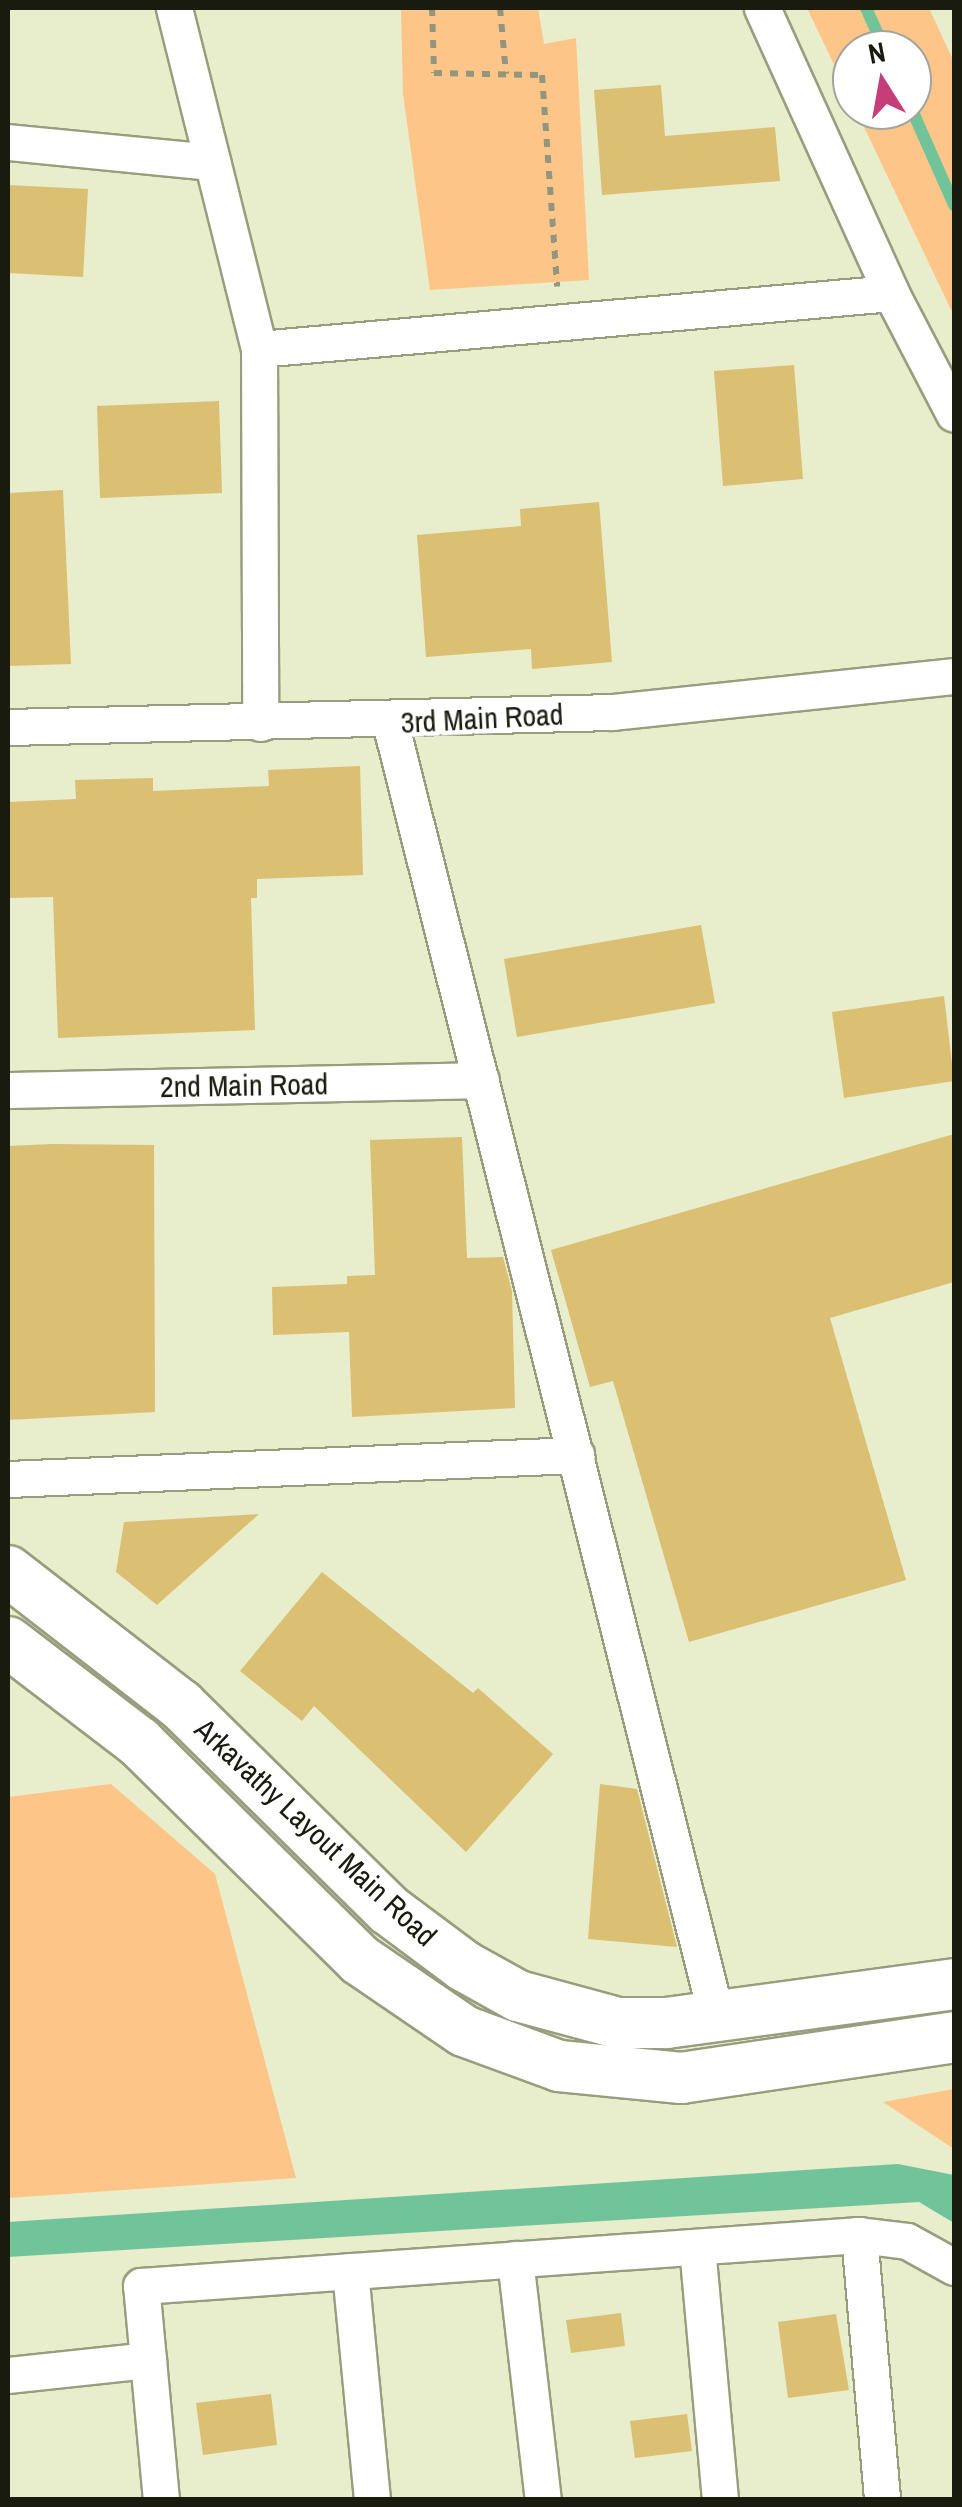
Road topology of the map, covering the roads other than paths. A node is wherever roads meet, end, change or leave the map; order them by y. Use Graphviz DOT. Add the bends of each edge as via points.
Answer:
graph roads {
  1 [pos="174,8"];
  2 [pos="762,8"];
  3 [pos="8,142"];
  4 [pos="212,162"];
  5 [pos="891,293"];
  6 [pos="258,349"];
  7 [pos="954,414"];
  8 [pos="954,676"];
  9 [pos="390,722"];
  10 [pos="260,723"];
  11 [pos="8,728"];
  12 [pos="481,1080"];
  13 [pos="8,1090"];
  14 [pos="576,1456"];
  15 [pos="8,1479"];
  16 [pos="8,1571"];
  17 [pos="8,1642"];
  18 [pos="954,1984"];
  19 [pos="718,2019"];
  20 [pos="954,2037"];
  21 [pos="859,2235"];
  22 [pos="697,2247"];
  23 [pos="515,2259"];
  24 [pos="954,2267"];
  25 [pos="350,2271"];
  26 [pos="148,2360"];
  27 [pos="8,2375"];
  28 [pos="161,2500"];
  29 [pos="372,2500"];
  30 [pos="544,2500"];
  31 [pos="720,2500"];
  32 [pos="882,2500"];
  1 -- 4 [label="street"];
  2 -- 5 [label="street"];
  3 -- 4 [label="street"];
  4 -- 6 [label="street"];
  5 -- 6 [label="street"];
  5 -- 7 [label="street"];
  6 -- 10 [label="street"];
  8 -- 9 [label="street, 3rd Main Road" via="751,701"];
  9 -- 10 [label="street, 3rd Main Road"];
  9 -- 12 [label="street"];
  10 -- 11 [label="street, 3rd Main Road"];
  12 -- 13 [label="street, 2nd Main Road"];
  12 -- 14 [label="street"];
  14 -- 15 [label="street"];
  14 -- 19 [label="street"];
  16 -- 19 [label="main road, Arkavathy Layout Main Road" via="181,1705 389,1910 464,1966 518,1996 600,2020"];
  17 -- 20 [label="main road, Arkavathy Layout Main Road" via="139,1742 379,1976 464,2031 559,2066 682,2078"];
  18 -- 19 [label="main road, Arkavathy Layout Main Road"];
  21 -- 22 [label="street"];
  21 -- 24 [label="street" via="907,2241"];
  21 -- 32 [label="street"];
  22 -- 23 [label="street"];
  22 -- 31 [label="street"];
  23 -- 25 [label="street"];
  23 -- 30 [label="street"];
  25 -- 26 [label="street" via="141,2286"];
  25 -- 29 [label="street"];
  26 -- 27 [label="street"];
  26 -- 28 [label="street"];
}
